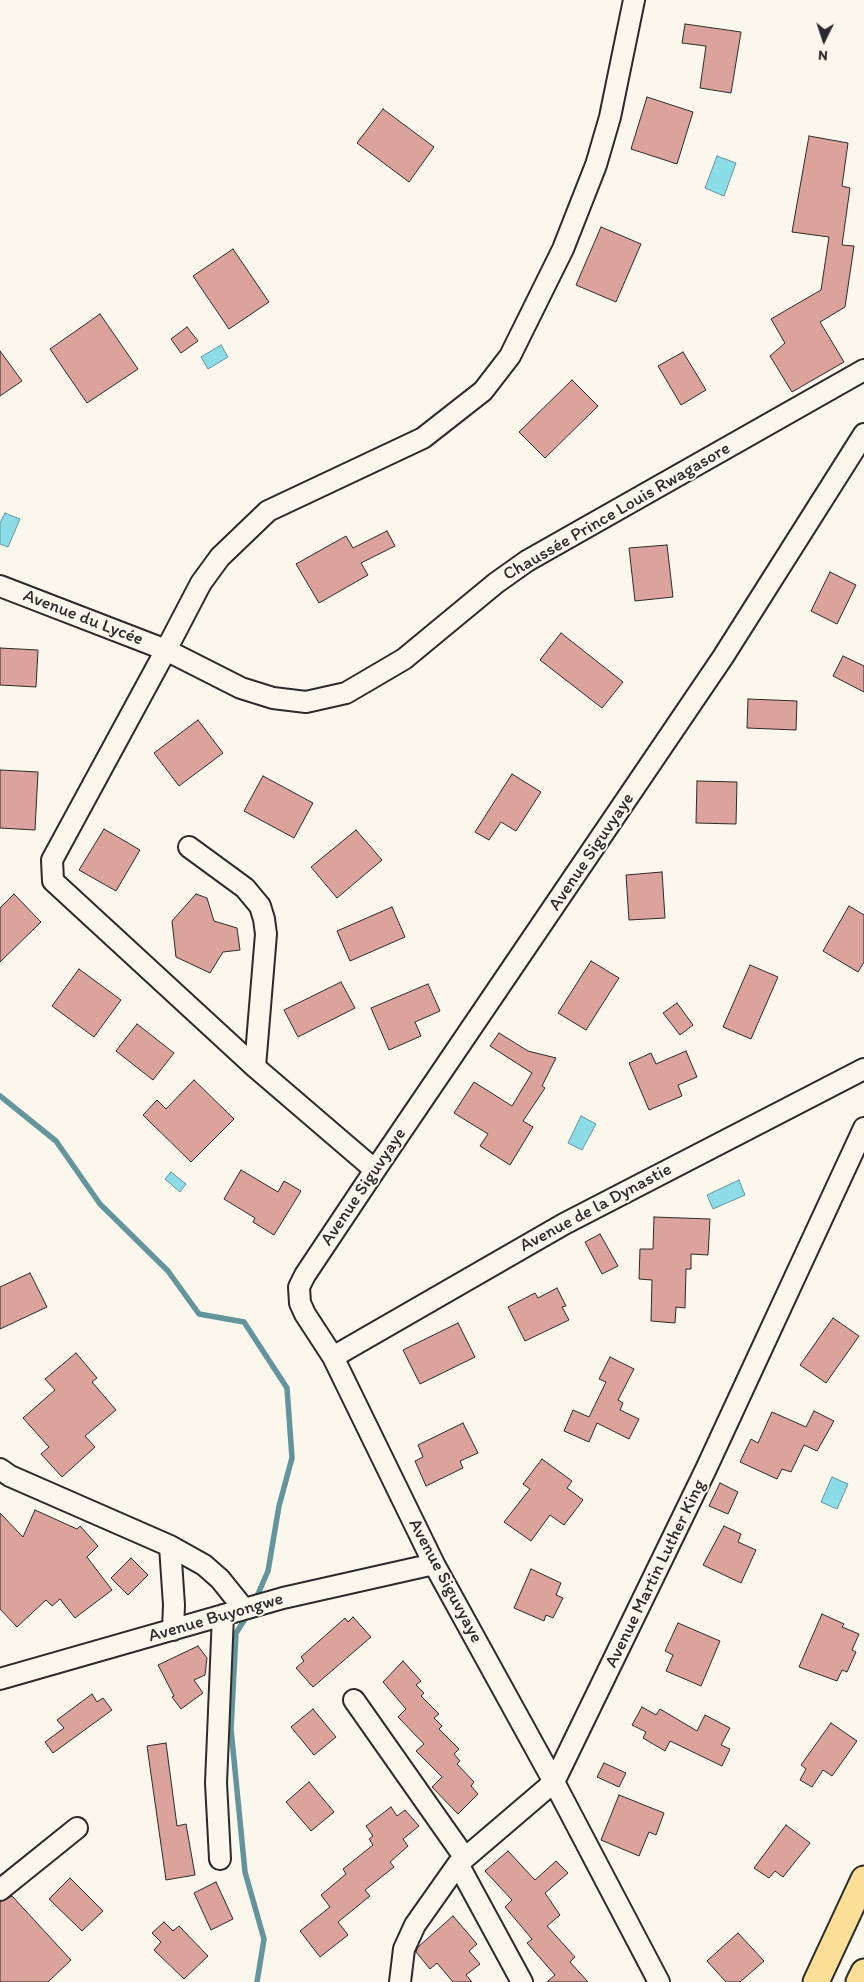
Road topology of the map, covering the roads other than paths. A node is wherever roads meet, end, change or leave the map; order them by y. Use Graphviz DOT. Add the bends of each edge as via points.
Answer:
graph roads {
  1 [pos="634,0"];
  2 [pos="864,370"];
  3 [pos="864,434"];
  4 [pos="0,586"];
  5 [pos="166,650"];
  6 [pos="189,847"];
  7 [pos="255,1067"];
  8 [pos="864,1069"];
  9 [pos="864,1128"];
  10 [pos="375,1170"];
  11 [pos="333,1357"];
  12 [pos="0,1469"];
  13 [pos="170,1546"];
  14 [pos="434,1564"];
  15 [pos="246,1608"];
  16 [pos="223,1615"];
  17 [pos="173,1630"];
  18 [pos="0,1679"];
  19 [pos="354,1700"];
  20 [pos="554,1782"];
  21 [pos="77,1828"];
  22 [pos="220,1859"];
  23 [pos="462,1861"];
  24 [pos="864,1879"];
  25 [pos="0,1890"];
  26 [pos="864,1972"];
  27 [pos="400,1982"];
  28 [pos="522,1982"];
  29 [pos="659,1982"];
  30 [pos="816,1982"];
  31 [pos="859,1982"];
  1 -- 5 [label="street" via="610,117 596,165 563,249 510,356 483,391 423,438 268,511 220,557 201,583"];
  2 -- 5 [label="street, Chaussée Prince Louis Rwagasore" via="527,561 404,659 346,693 306,702 273,698 241,688"];
  3 -- 10 [label="street, Avenue Siguvyaye" via="677,728"];
  4 -- 5 [label="street, Avenue du Lycée"];
  5 -- 7 [label="street" via="52,860 53,881"];
  6 -- 7 [label="street" via="245,888 260,906 264,919 266,934"];
  7 -- 10 [label="street"];
  8 -- 11 [label="street, Avenue de la Dynastie" via="564,1224"];
  9 -- 20 [label="street, Avenue Martin Luther King" via="706,1470"];
  10 -- 11 [label="street, Avenue Siguvyaye" via="299,1287 305,1314"];
  11 -- 14 [label="street, Avenue Siguvyaye"];
  12 -- 13 [label="street"];
  13 -- 15 [label="street" via="204,1565"];
  13 -- 17 [label="street"];
  14 -- 15 [label="street, Avenue Buyongwe"];
  14 -- 20 [label="street, Avenue Siguvyaye"];
  15 -- 16 [label="street, Avenue Buyongwe"];
  16 -- 17 [label="street, Avenue Buyongwe"];
  16 -- 22 [label="street" via="216,1783"];
  17 -- 18 [label="street, Avenue Buyongwe"];
  19 -- 23 [label="street"];
  20 -- 23 [label="street, Avenue Martin Luther King"];
  20 -- 29 [label="street, Avenue Siguvyaye"];
  21 -- 25 [label="street"];
  23 -- 27 [label="street, Avenue Martin Luther King" via="415,1925 404,1949"];
  23 -- 28 [label="street"];
  24 -- 30 [label="main road"];
  26 -- 31 [label="main road"];
}
